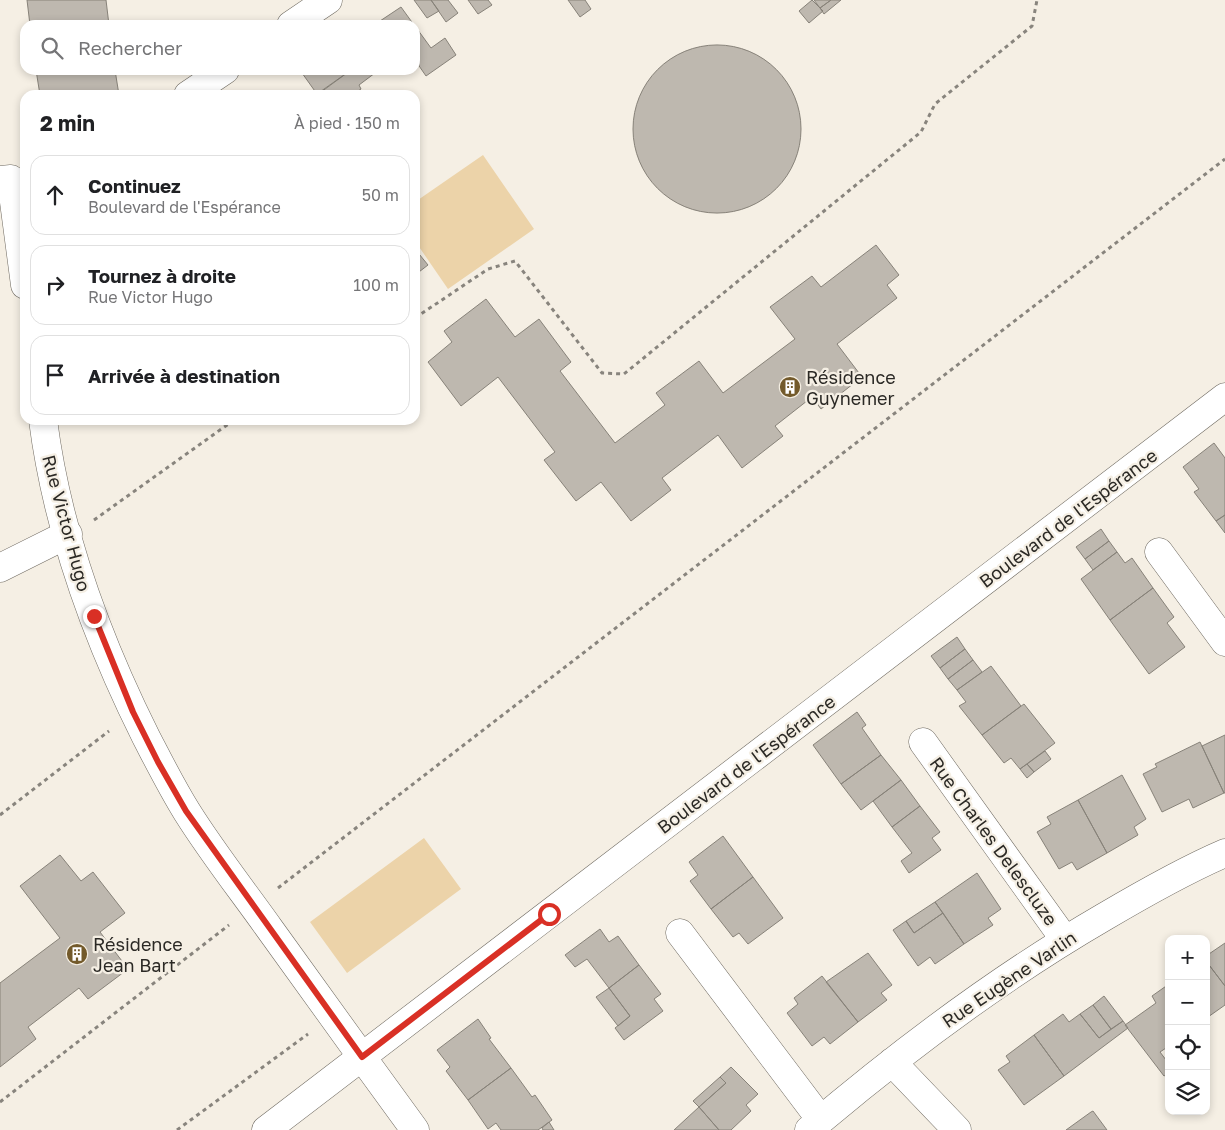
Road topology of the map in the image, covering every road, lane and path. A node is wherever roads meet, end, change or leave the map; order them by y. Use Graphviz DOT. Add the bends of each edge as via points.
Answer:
graph roads {
  1 [pos="328,0"];
  2 [pos="1037,0"];
  3 [pos="298,20"];
  4 [pos="218,75"];
  5 [pos="195,90"];
  6 [pos="1225,159"];
  7 [pos="12,178"];
  8 [pos="20,244"];
  9 [pos="420,315"];
  10 [pos="1225,397"];
  11 [pos="44,425"];
  12 [pos="227,425"];
  13 [pos="68,534"];
  14 [pos="1159,552"];
  15 [pos="0,568"];
  16 [pos="1225,642"];
  17 [pos="133,712"];
  18 [pos="923,742"];
  19 [pos="0,815"];
  20 [pos="1225,853"];
  21 [pos="254,907"];
  22 [pos="680,933"];
  23 [pos="1065,940"];
  24 [pos="332,1016"];
  25 [pos="362,1057"];
  26 [pos="892,1062"];
  27 [pos="0,1102"];
  28 [pos="815,1125"];
  29 [pos="177,1130"];
  30 [pos="266,1130"];
  31 [pos="415,1130"];
  32 [pos="957,1130"];
  1 -- 3 [label="street"];
  2 -- 9 [label="path" via="1032,26 936,104 921,132 624,374 602,373 514,261 488,269"];
  4 -- 5 [label="street"];
  6 -- 21 [label="path"];
  7 -- 8 [label="street"];
  10 -- 25 [label="street, Boulevard de l'Espérance"];
  11 -- 13 [label="street, Rue Victor Hugo" via="49,463"];
  12 -- 13 [label="path" via="92,522"];
  13 -- 15 [label="street"];
  13 -- 17 [label="street, Rue Victor Hugo" via="94,616"];
  14 -- 16 [label="street"];
  17 -- 19 [label="path"];
  17 -- 21 [label="street, Rue Victor Hugo" via="186,811"];
  18 -- 23 [label="street, Rue Charles Delescluze"];
  20 -- 23 [label="street, Rue Eugène Varlin" via="1157,887"];
  21 -- 24 [label="street, Rue Victor Hugo"];
  21 -- 27 [label="path"];
  22 -- 28 [label="street"];
  23 -- 26 [label="street, Rue Eugène Varlin" via="962,1008"];
  24 -- 25 [label="street, Rue Victor Hugo"];
  24 -- 29 [label="path"];
  25 -- 30 [label="street, Boulevard de l'Espérance"];
  25 -- 31 [label="street, Rue Victor Hugo"];
  26 -- 28 [label="street, Rue Eugène Varlin"];
  26 -- 32 [label="street"];
}
